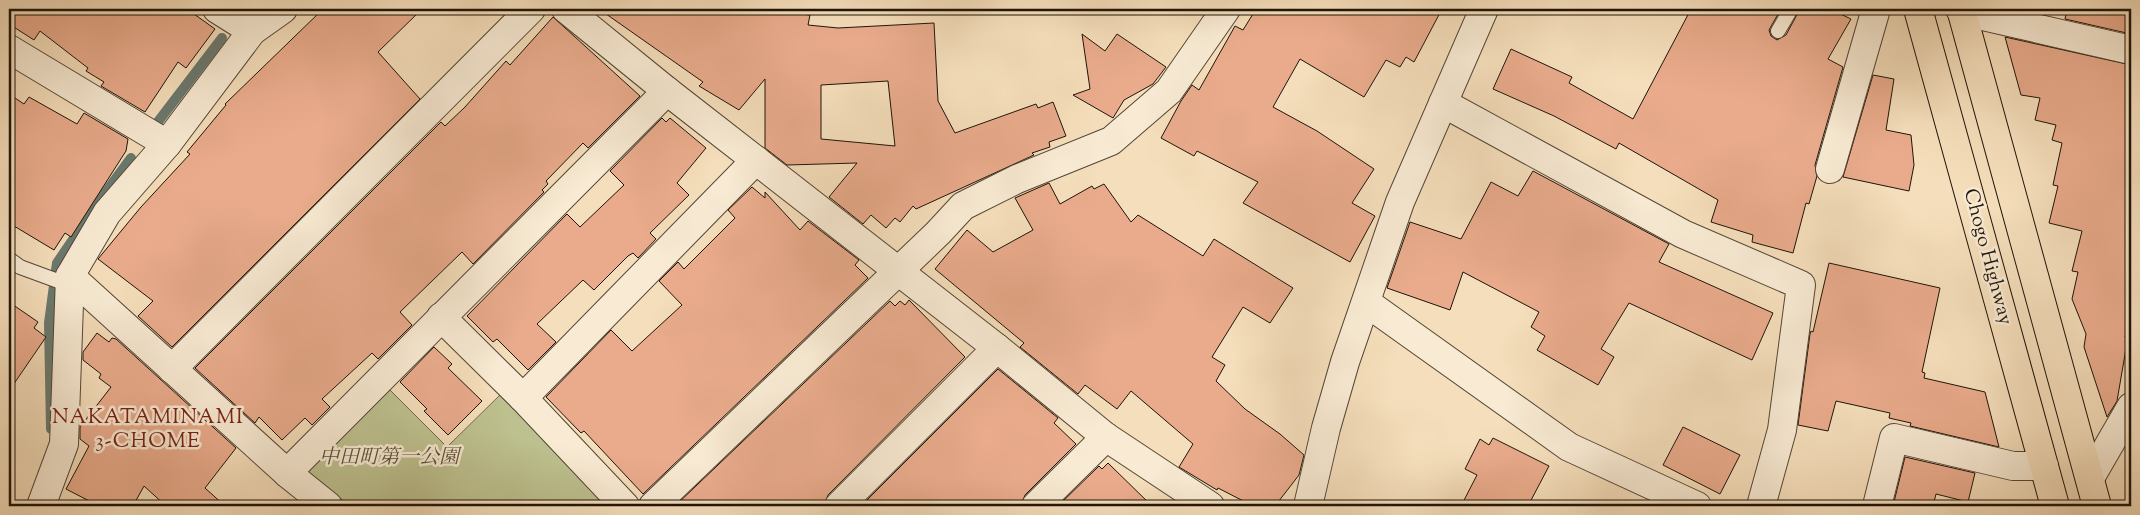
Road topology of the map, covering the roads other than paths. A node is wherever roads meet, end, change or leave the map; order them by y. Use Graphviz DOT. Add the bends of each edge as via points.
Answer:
graph roads {
  1 [pos="217,9"];
  2 [pos="283,9"];
  3 [pos="531,9"];
  4 [pos="566,9"];
  5 [pos="1226,9"];
  6 [pos="1484,9"];
  7 [pos="1791,9"];
  8 [pos="1876,9"];
  9 [pos="1918,9"];
  10 [pos="1961,10"];
  11 [pos="252,31"];
  12 [pos="1778,31"];
  13 [pos="9,49"];
  14 [pos="2131,50"];
  15 [pos="666,91"];
  16 [pos="1443,103"];
  17 [pos="166,144"];
  18 [pos="756,160"];
  19 [pos="1830,169"];
  20 [pos="9,259"];
  21 [pos="897,272"];
  22 [pos="69,280"];
  23 [pos="1367,303"];
  24 [pos="441,317"];
  25 [pos="997,348"];
  26 [pos="172,369"];
  27 [pos="523,398"];
  28 [pos="2131,407"];
  29 [pos="1106,437"];
  30 [pos="2044,466"];
  31 [pos="287,473"];
  32 [pos="2090,478"];
  33 [pos="41,506"];
  34 [pos="328,506"];
  35 [pos="625,506"];
  36 [pos="653,506"];
  37 [pos="839,506"];
  38 [pos="1036,506"];
  39 [pos="1210,506"];
  40 [pos="1308,506"];
  41 [pos="1697,506"];
  42 [pos="1761,506"];
  43 [pos="1877,506"];
  44 [pos="2055,506"];
  45 [pos="2097,506"];
  1 -- 11 [label="street"];
  2 -- 11 [label="street"];
  3 -- 26 [label="street"];
  4 -- 15 [label="street"];
  5 -- 21 [label="street" via="1169,91 1111,141 1017,179 963,206"];
  6 -- 16 [label="street"];
  7 -- 12 [label="lane"];
  8 -- 19 [label="street"];
  9 -- 30 [label="main road, Chogo Highway"];
  10 -- 14 [label="street"];
  10 -- 32 [label="main road, Chogo Highway"];
  11 -- 17 [label="street"];
  13 -- 17 [label="street"];
  15 -- 18 [label="street"];
  15 -- 24 [label="street"];
  16 -- 23 [label="street" via="1400,202"];
  16 -- 42 [label="street" via="1682,234 1801,285 1782,430"];
  17 -- 22 [label="street" via="108,213"];
  18 -- 21 [label="street"];
  18 -- 27 [label="street"];
  20 -- 22 [label="lane" via="20,267"];
  21 -- 25 [label="street"];
  21 -- 36 [label="street"];
  22 -- 26 [label="street"];
  22 -- 33 [label="street" via="64,444"];
  23 -- 40 [label="street" via="1345,362"];
  23 -- 41 [label="street" via="1569,447"];
  24 -- 27 [label="street"];
  24 -- 31 [label="street"];
  25 -- 29 [label="street"];
  25 -- 37 [label="street"];
  26 -- 31 [label="street"];
  27 -- 35 [label="street"];
  28 -- 32 [label="street"];
  29 -- 38 [label="street"];
  29 -- 39 [label="street"];
  30 -- 43 [label="street" via="2013,466 1894,438"];
  30 -- 44 [label="main road, Chogo Highway"];
  31 -- 34 [label="street"];
  32 -- 45 [label="main road, Chogo Highway"];
}
